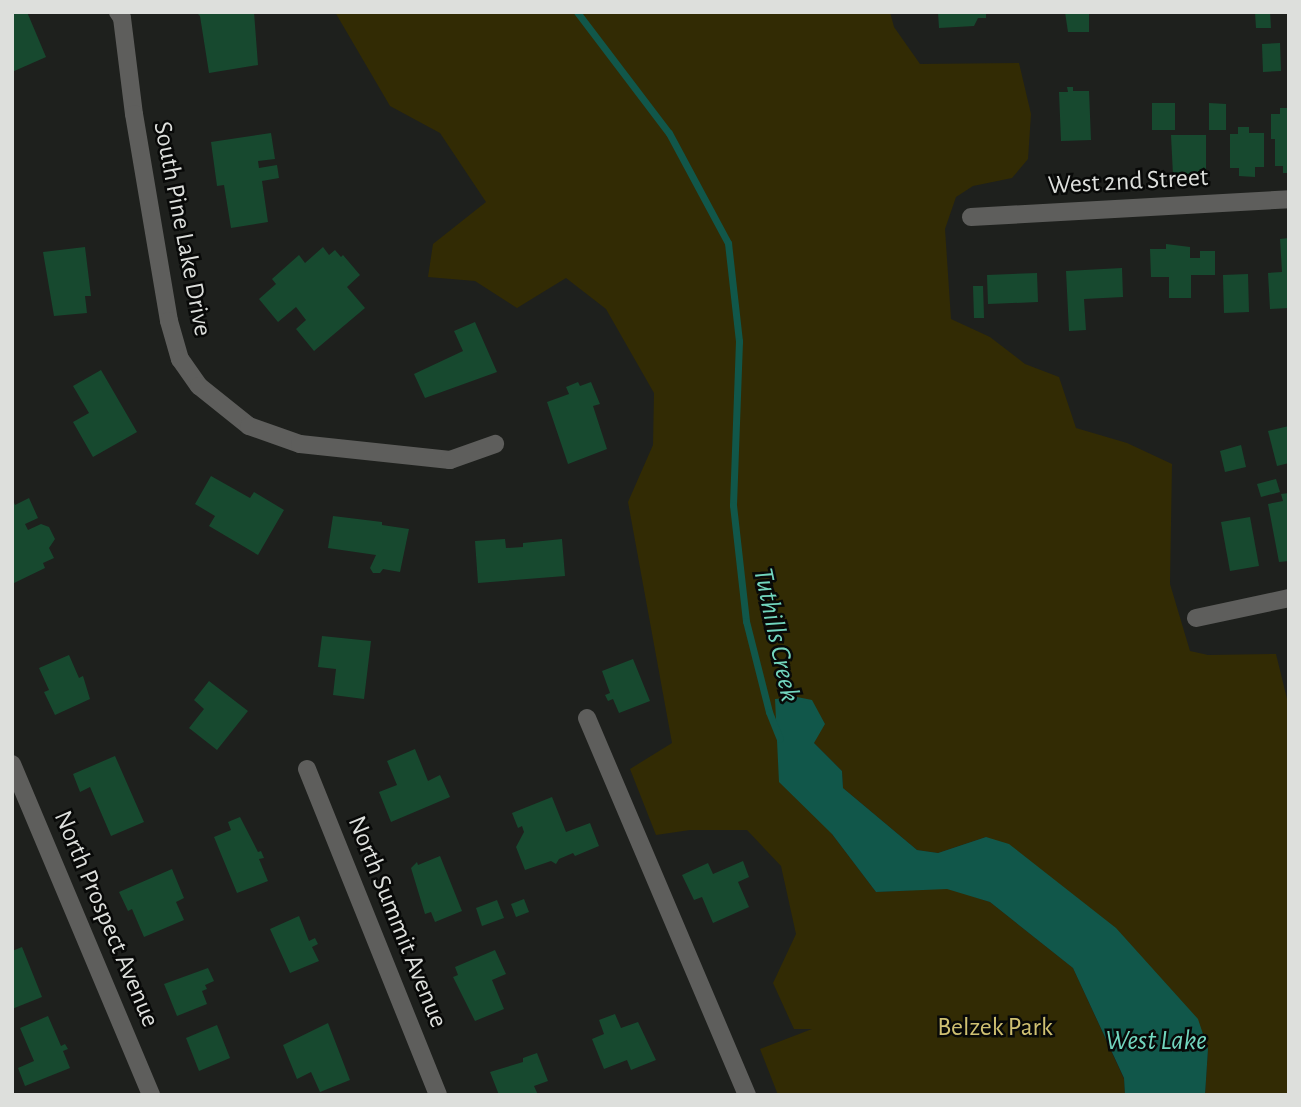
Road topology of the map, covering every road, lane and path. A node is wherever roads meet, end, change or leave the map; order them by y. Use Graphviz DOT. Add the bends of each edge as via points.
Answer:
graph roads {
  1 [pos="118,12"];
  2 [pos="1289,199"];
  3 [pos="971,217"];
  4 [pos="495,444"];
  5 [pos="1289,598"];
  6 [pos="1196,618"];
  7 [pos="587,718"];
  8 [pos="12,764"];
  9 [pos="307,769"];
  10 [pos="151,1095"];
  11 [pos="438,1095"];
  12 [pos="747,1095"];
  1 -- 4 [label="street, South Pine Lake Drive" via="169,321 180,359 199,386 249,426 300,444 450,460"];
  2 -- 3 [label="street, West 2nd Street"];
  5 -- 6 [label="street"];
  7 -- 12 [label="street"];
  8 -- 10 [label="street, North Prospect Avenue"];
  9 -- 11 [label="street, North Summit Avenue"];
}
